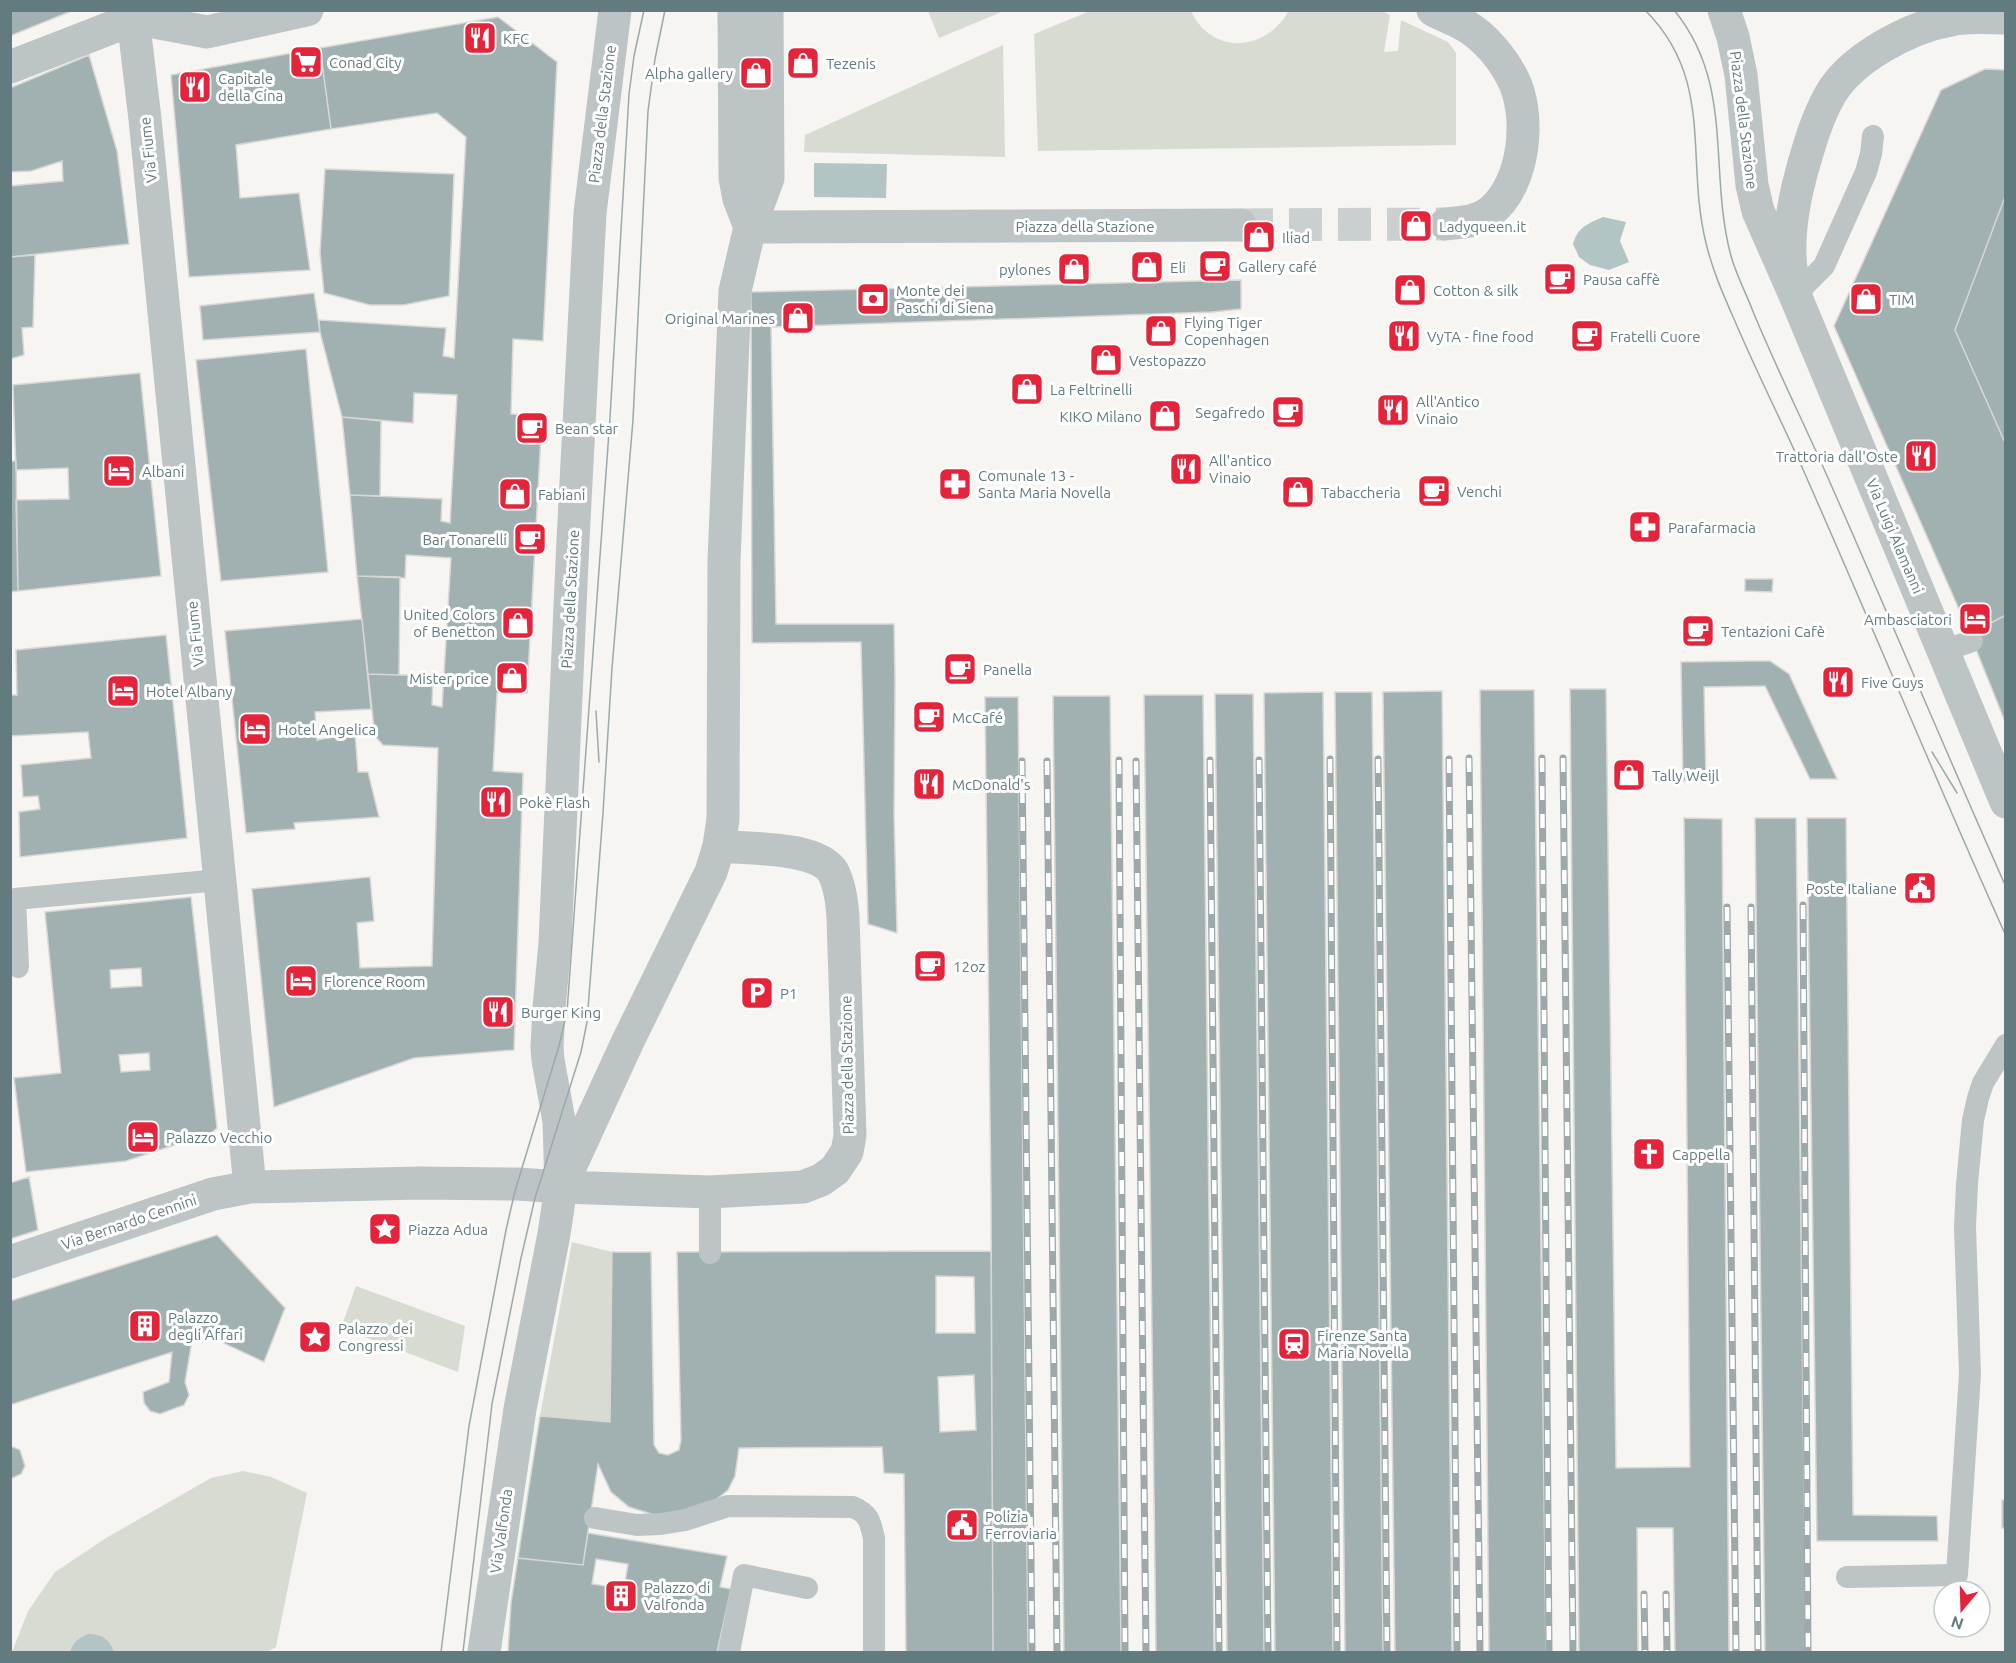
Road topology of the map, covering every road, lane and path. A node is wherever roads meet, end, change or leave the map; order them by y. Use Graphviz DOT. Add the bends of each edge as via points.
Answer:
graph roads {
  1 [pos="307,10"];
  2 [pos="615,10"];
  3 [pos="734,10"];
  4 [pos="767,10"];
  5 [pos="1433,10"];
  6 [pos="1724,10"];
  7 [pos="145,14"];
  8 [pos="1965,17"];
  9 [pos="10,66"];
  10 [pos="1873,136"];
  11 [pos="1446,224"];
  12 [pos="1240,225"];
  13 [pos="750,227"];
  14 [pos="1795,295"];
  15 [pos="1812,337"];
  16 [pos="2006,802"];
  17 [pos="719,846"];
  18 [pos="220,880"];
  19 [pos="18,967"];
  20 [pos="2006,1045"];
  21 [pos="250,1187"];
  22 [pos="561,1187"];
  23 [pos="710,1192"];
  24 [pos="710,1252"];
  25 [pos="10,1262"];
  26 [pos="520,1409"];
  27 [pos="594,1518"];
  28 [pos="1847,1577"];
  29 [pos="807,1588"];
  30 [pos="484,1653"];
  31 [pos="729,1653"];
  32 [pos="874,1653"];
  1 -- 7 [label="street" via="207,32"];
  2 -- 22 [label="street, Piazza della Stazione" via="590,213 549,1008 548,1060 560,1121"];
  3 -- 13 [label="street" via="735,178"];
  4 -- 13 [label="street, Piazza della Stazione" via="768,178"];
  5 -- 11 [label="street" via="1467,26 1493,51 1517,86 1524,126 1511,183 1495,207 1476,221"];
  6 -- 14 [label="street, Piazza della Stazione" via="1741,75 1758,211"];
  7 -- 9 [label="street"];
  7 -- 18 [label="street, Via Fiume" via="140,81"];
  8 -- 14 [label="street, Piazza della Stazione" via="1899,39 1862,60 1831,93 1815,127 1798,184 1790,252"];
  10 -- 14 [label="lane" via="1866,172 1824,266"];
  12 -- 13 [label="street, Piazza della Stazione"];
  13 -- 17 [label="street, Piazza della Stazione" via="735,291 724,561 723,819"];
  14 -- 15 [label="street, Piazza della Stazione"];
  15 -- 16 [label="street, Via Luigi Alamanni" via="1958,646"];
  17 -- 22 [label="street, Piazza della Stazione" via="711,872"];
  17 -- 23 [label="street, Piazza della Stazione" via="789,851 806,855 833,872 843,917 850,1135 847,1152 835,1170 821,1180 803,1186"];
  18 -- 19 [label="lane" via="15,899"];
  18 -- 21 [label="street, Via Fiume"];
  20 -- 28 [label="lane" via="1978,1098 1967,1184 1970,1374 1957,1575"];
  21 -- 22 [label="street, Piazza della Stazione" via="419,1183"];
  21 -- 25 [label="street, Via Bernardo Cennini" via="213,1194"];
  22 -- 23 [label="street, Piazza della Stazione"];
  22 -- 26 [label="street, Piazza della Stazione"];
  23 -- 24 [label="lane"];
  26 -- 30 [label="street, Via Valfonda" via="513,1505"];
  27 -- 32 [label="lane" via="637,1525 662,1524 728,1506 853,1507 864,1512 874,1538"];
  29 -- 31 [label="lane" via="744,1575"];
}
